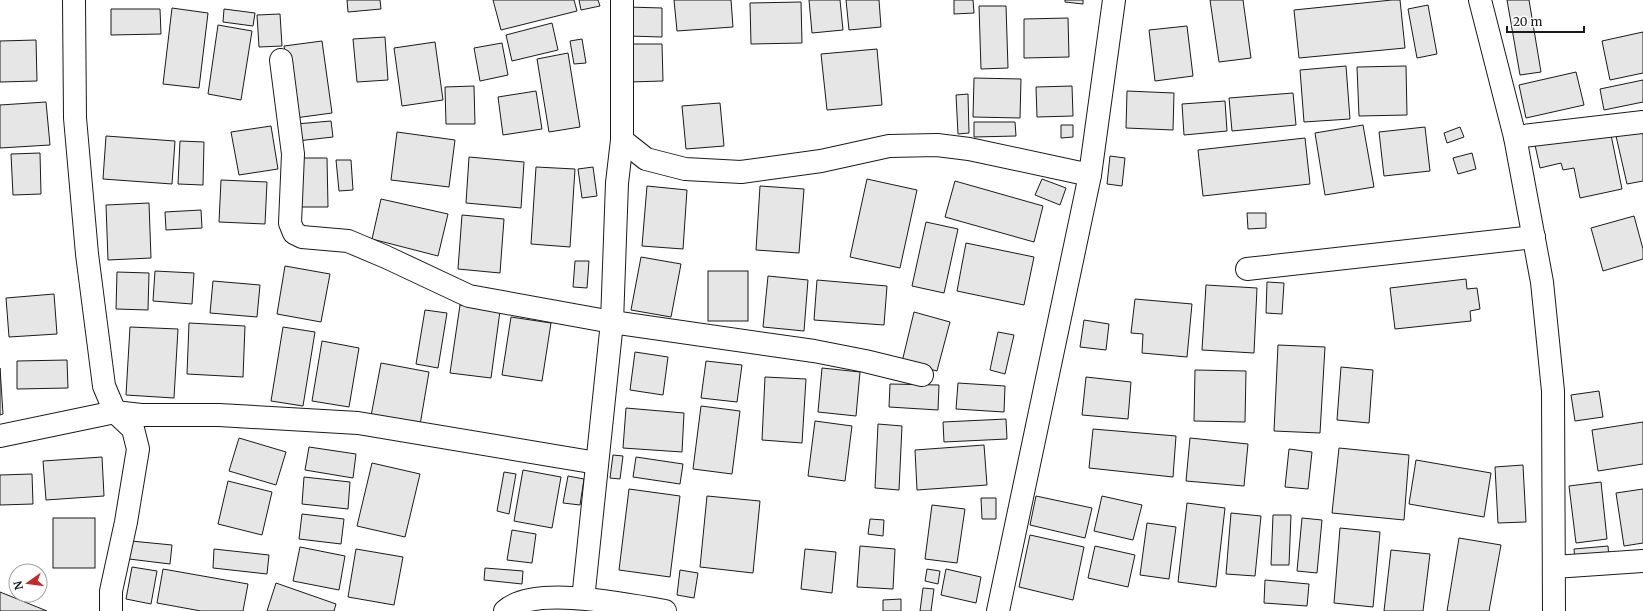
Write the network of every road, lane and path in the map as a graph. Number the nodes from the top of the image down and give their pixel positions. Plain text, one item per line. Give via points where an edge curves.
1 (74, 0) edge
2 (622, 0) edge
3 (1114, 0) edge
4 (1480, 0) edge
5 (281, 60) dead end
6 (1643, 122) edge
7 (1515, 137) junction
8 (622, 140) junction
9 (1090, 175) junction
10 (1534, 237) junction
11 (1247, 269) dead end
12 (612, 322) junction
13 (922, 375) dead end
14 (114, 412) junction
15 (0, 436) edge
16 (597, 463) junction
17 (1643, 561) edge
18 (1554, 567) junction
19 (585, 598) junction
20 (111, 611) edge
21 (505, 611) edge
22 (665, 611) edge
23 (998, 611) edge
24 (1554, 611) edge

1 - 14 street via 75,118 88,254 104,386
2 - 8 street
3 - 9 street
4 - 7 street
5 - 12 street via 292,154 289,205 290,223 294,233 302,237 348,242 470,296
6 - 7 street
7 - 10 street
8 - 9 street via 646,159 685,169 741,172 821,161 889,146 937,145 969,149
8 - 12 street via 617,183
9 - 23 street
10 - 11 street
10 - 18 street via 1542,282 1554,391
12 - 13 street via 814,351
12 - 16 street
14 - 15 street
14 - 16 street via 358,423
14 - 20 street via 133,429 138,449 111,591
16 - 19 street
17 - 18 street
18 - 24 street
19 - 21 street via 526,602
19 - 22 street

